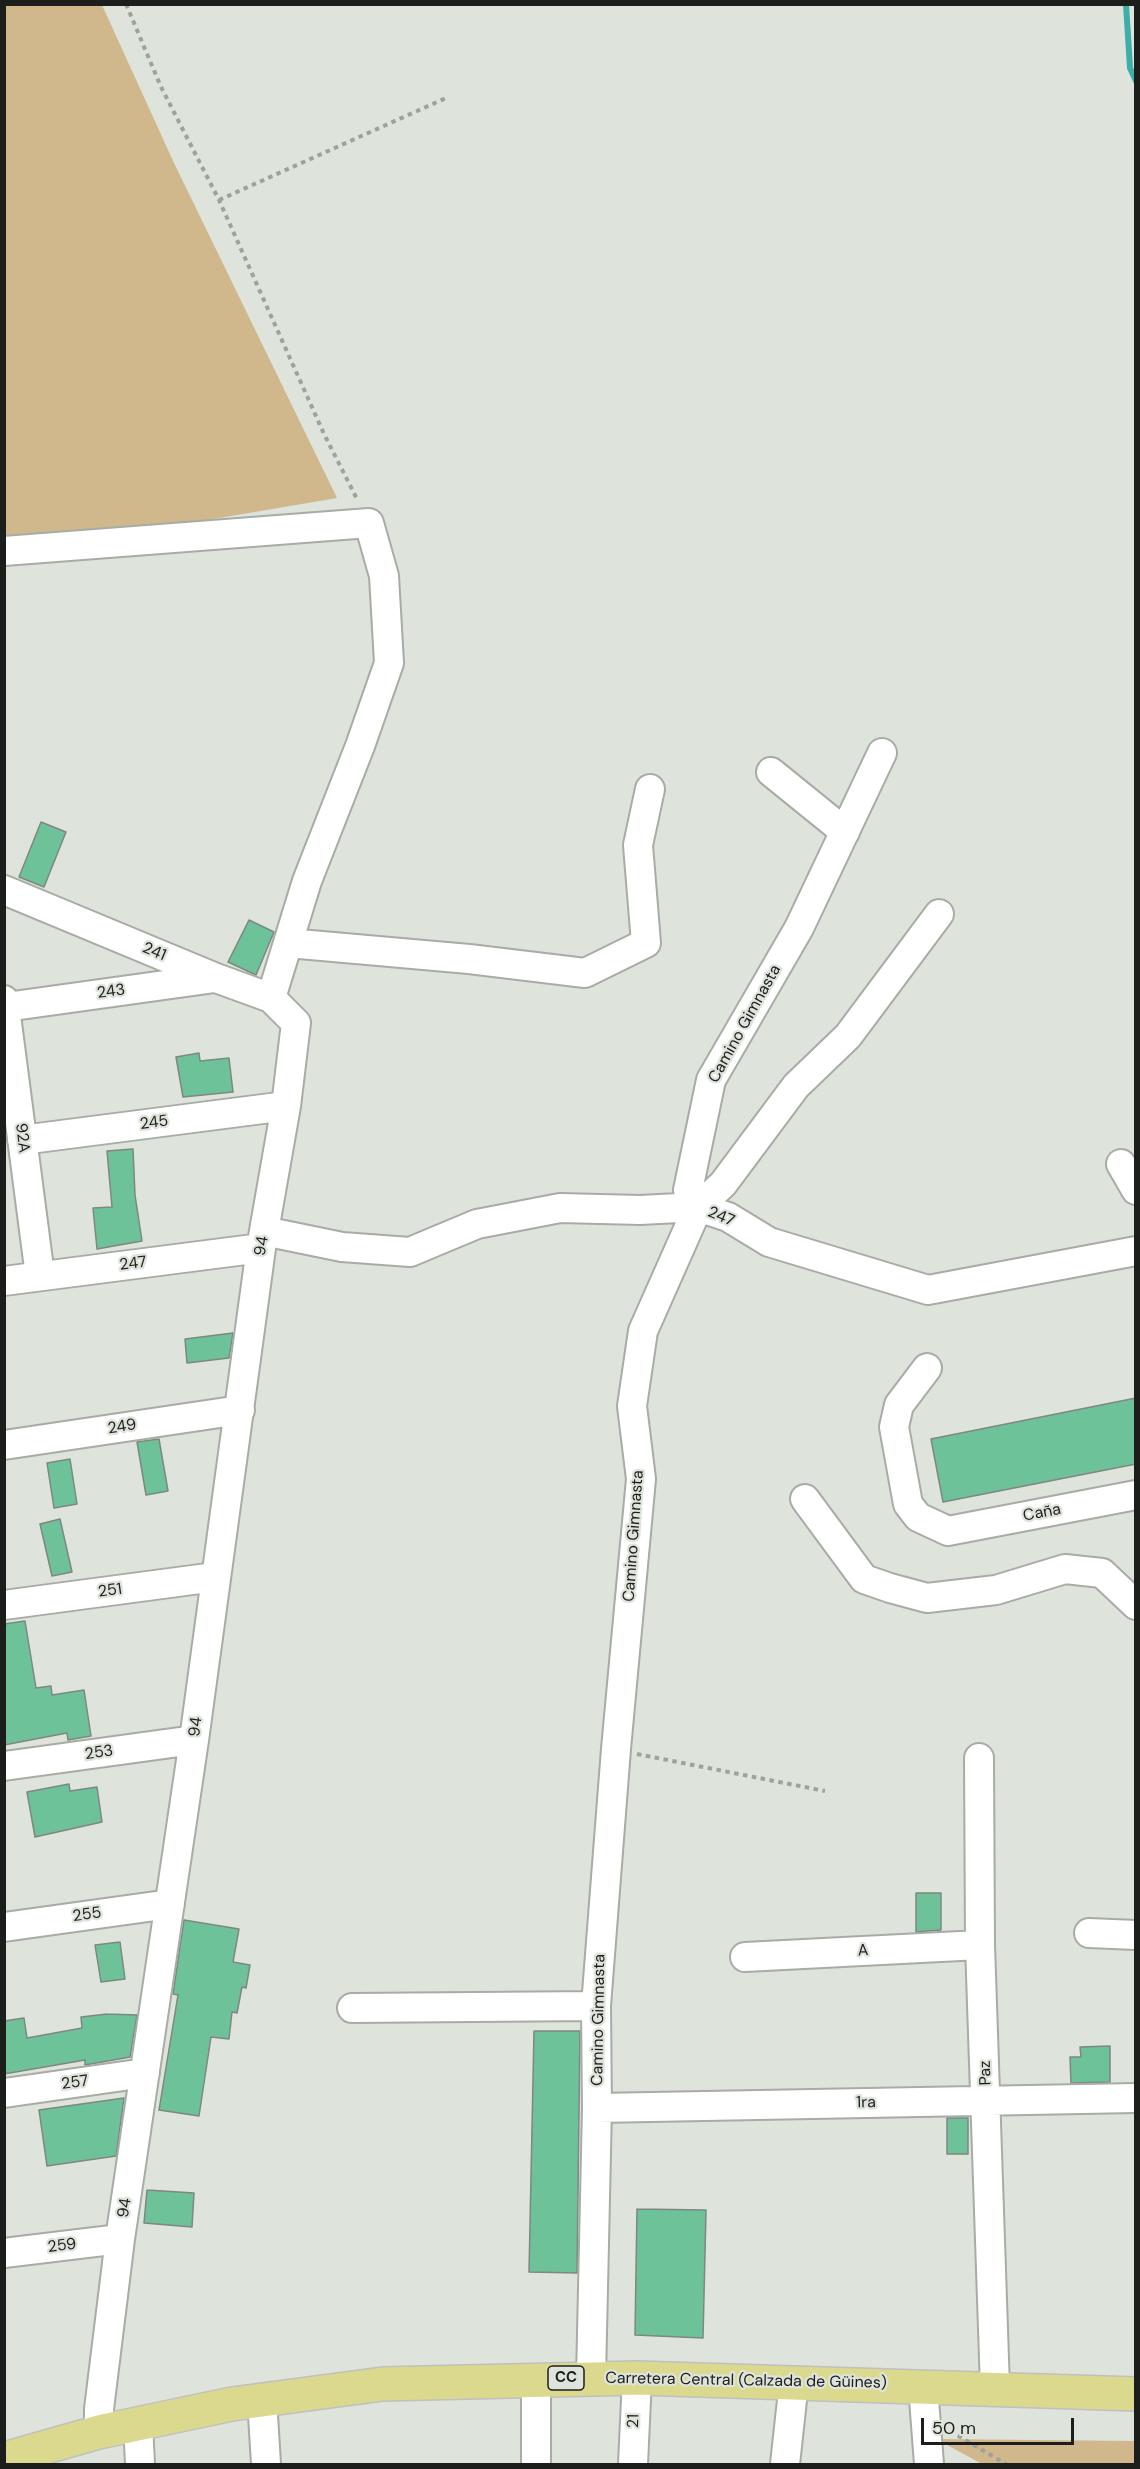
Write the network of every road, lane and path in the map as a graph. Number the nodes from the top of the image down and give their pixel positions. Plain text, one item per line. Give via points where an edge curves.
1 (126, 4) edge
2 (446, 98) dead end
3 (219, 200) junction
4 (369, 523) junction
5 (4, 551) edge
6 (882, 753) dead end
7 (771, 772) dead end
8 (650, 789) dead end
9 (845, 832) junction
10 (4, 890) edge
11 (939, 914) dead end
12 (288, 943) junction
13 (216, 978) junction
14 (271, 998) junction
15 (5, 1003) edge
16 (296, 1023) joint
17 (286, 1106) junction
18 (22, 1140) junction
19 (1121, 1164) dead end
20 (1136, 1190) edge
21 (698, 1207) junction
22 (263, 1240) junction
23 (1136, 1251) edge
24 (40, 1276) junction
25 (4, 1281) edge
26 (927, 1368) dead end
27 (240, 1410) junction
28 (4, 1445) edge
29 (1136, 1495) edge
30 (805, 1499) dead end
31 (214, 1577) junction
32 (4, 1605) edge
33 (1136, 1605) edge
34 (194, 1740) junction
35 (616, 1749) junction
36 (979, 1758) dead end
37 (4, 1766) edge
38 (825, 1791) dead end
39 (170, 1904) junction
40 (4, 1927) edge
41 (1089, 1933) dead end
42 (1136, 1935) edge
43 (980, 1945) junction
44 (745, 1958) dead end
45 (596, 2006) junction
46 (352, 2008) dead end
47 (145, 2073) junction
48 (4, 2092) edge
49 (1136, 2098) edge
50 (987, 2101) junction
51 (597, 2108) junction
52 (120, 2239) junction
53 (4, 2253) edge
54 (591, 2378) junction
55 (638, 2378) junction
56 (536, 2379) junction
57 (794, 2382) junction
58 (995, 2388) junction
59 (1136, 2394) edge
60 (262, 2398) junction
61 (924, 2401) junction
62 (138, 2424) junction
63 (99, 2432) junction
64 (4, 2459) edge
65 (140, 2464) edge
66 (266, 2464) edge
67 (536, 2464) edge
68 (633, 2464) edge
69 (785, 2464) edge
70 (929, 2464) edge
71 (1006, 2464) edge

1 - 3 path via 161,87
2 - 3 path
3 - 4 path via 324,435
4 - 5 street
4 - 12 street via 384,576 389,663 307,881
6 - 9 street, Camino Gimnasta
7 - 9 street
8 - 12 street via 638,845 646,943 585,973 469,958
9 - 21 street, Camino Gimnasta via 799,928 711,1080 688,1190
10 - 13 street, 241
11 - 21 street via 848,1036 796,1086 723,1184
12 - 14 street
13 - 14 street, 241
13 - 15 street, 243
14 - 16 street, 241
15 - 18 street, 92A
16 - 17 street, 94
17 - 18 street, 245
17 - 22 street, 94
18 - 24 street, 92A
19 - 20 street
21 - 22 street, 247 via 560,1208 477,1224 410,1252
21 - 23 street, 247 via 728,1217 769,1242 928,1290
21 - 35 street, Camino Gimnasta via 643,1332 632,1406 641,1479
22 - 24 street, 247
22 - 27 street, 94
24 - 25 street, 247
26 - 29 street, Caña via 899,1405 894,1427 908,1504 918,1517 948,1531
27 - 28 street, 249
27 - 31 street, 94
30 - 33 street via 864,1579 890,1588 927,1598 996,1590 1065,1569 1102,1573
31 - 32 street, 251
31 - 34 street, 94
34 - 37 street, 253
34 - 39 street, 94
35 - 38 path
35 - 45 street, Camino Gimnasta
36 - 43 street, Paz
39 - 40 street, 255
39 - 47 street, 94
41 - 42 street
43 - 44 street, A
43 - 50 street, Paz
45 - 46 street
45 - 51 street, Camino Gimnasta
47 - 48 street, 257
47 - 52 street, 94
49 - 50 street, 1ra
50 - 51 street, 1ra
50 - 58 street, Paz
51 - 54 street, Camino Gimnasta
52 - 53 street, 259
52 - 63 street, 94
54 - 55 main road, Carretera Central (Calzada de Güines) / CC
54 - 56 main road, Carretera Central (Calzada de Güines) / CC
55 - 57 main road, Carretera Central (Calzada de Güines) / CC
55 - 68 street, 21
56 - 60 main road, Carretera Central (Calzada de Güines) / CC via 383,2385
56 - 67 street
57 - 61 main road, Carretera Central (Calzada de Güines) / CC
57 - 69 street
58 - 59 main road, Carretera Central (Calzada de Güines) / CC
58 - 61 main road, Carretera Central (Calzada de Güines) / CC
60 - 62 main road, Carretera Central (Calzada de Güines) / CC
60 - 66 street
61 - 70 street
61 - 71 path
62 - 63 main road, Carretera Central (Calzada de Güines) / CC
62 - 65 street
63 - 64 main road, Carretera Central (Calzada de Güines) / CC

